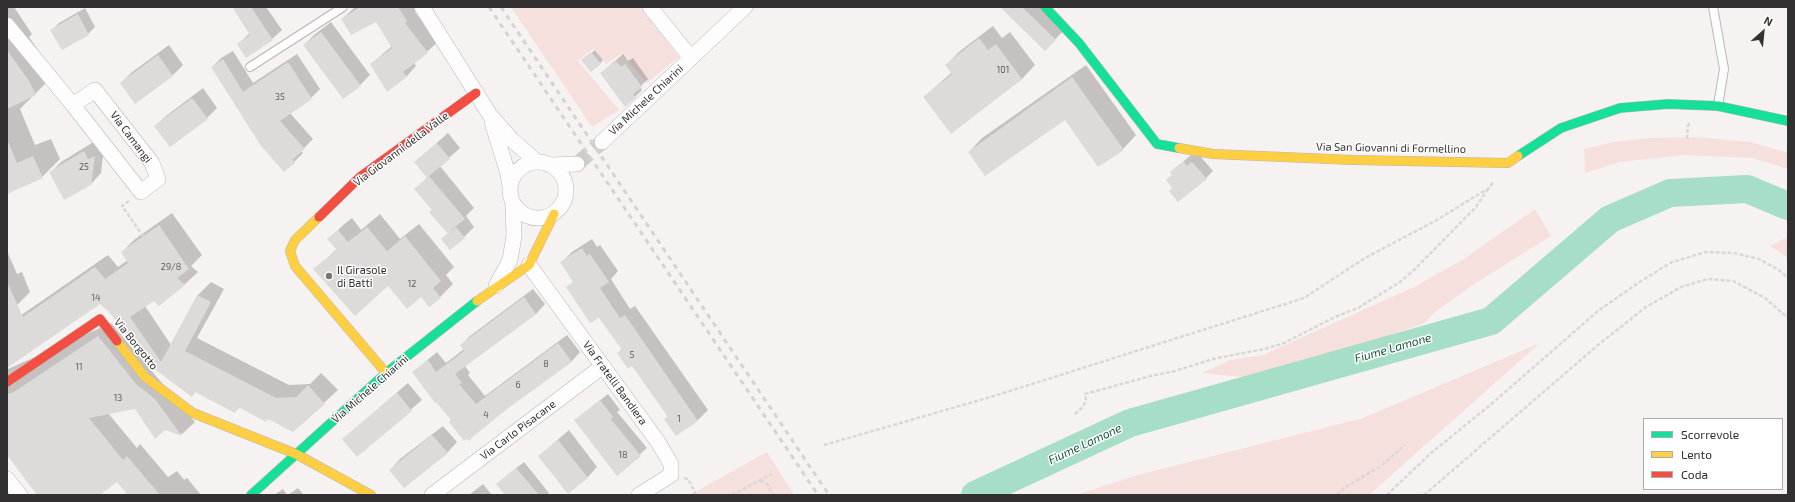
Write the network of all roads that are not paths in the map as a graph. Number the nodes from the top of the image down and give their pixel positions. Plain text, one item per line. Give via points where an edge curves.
1 (343, 7) edge
2 (422, 7) edge
3 (650, 7) edge
4 (745, 7) edge
5 (1045, 7) edge
6 (1713, 7) edge
7 (7, 25) edge
8 (691, 58) junction
9 (250, 68) dead end
10 (476, 93) junction
11 (73, 106) junction
12 (1718, 106) junction
13 (490, 115) junction
14 (1788, 121) edge
15 (602, 142) tunnel mouth
16 (544, 164) junction
17 (565, 183) junction
18 (510, 186) junction
19 (513, 203) junction
20 (554, 214) junction
21 (529, 265) junction
22 (494, 288) junction
23 (603, 366) junction
24 (386, 373) junction
25 (7, 382) edge
26 (296, 454) junction
27 (7, 479) edge
28 (20, 495) edge
29 (251, 495) edge
30 (371, 495) edge
31 (432, 495) edge
32 (639, 495) edge

1 - 9 lane
2 - 10 street
3 - 8 street, Via Michele Chiarini
4 - 8 street, Via Michele Chiarini
5 - 12 street, Via San Giovanni di Formellino via 1078,43 1157,144 1213,154 1508,163 1561,128 1620,108 1668,104
6 - 12 lane via 1724,69
7 - 11 street
8 - 15 street, Via Michele Chiarini
10 - 13 street
10 - 24 street, Via Giovanni della Valle via 360,177 295,240 290,251 302,276
11 - 11 street, Via Camangi via 95,90 152,163 158,179 141,192
12 - 14 street
13 - 16 street via 512,140
13 - 18 street
16 - 17 street via 562,176
16 - 17 street via 578,164
16 - 18 street via 528,164 520,169
17 - 20 street via 565,200
18 - 19 street
19 - 20 street via 518,211 526,216 540,218
19 - 22 street, Via Michele Chiarini via 514,236 510,260
20 - 21 street
21 - 22 street, Via Michele Chiarini
21 - 23 street, Via Fratelli Bandiera
22 - 24 street, Via Michele Chiarini
23 - 31 street, Via Carlo Pisacane
23 - 32 street, Via Fratelli Bandiera via 671,464 671,475
24 - 26 street, Via Michele Chiarini
25 - 26 street, Via Borgotto via 100,319 145,377 193,413
26 - 29 street, Via Michele Chiarini
26 - 30 street
27 - 28 street

